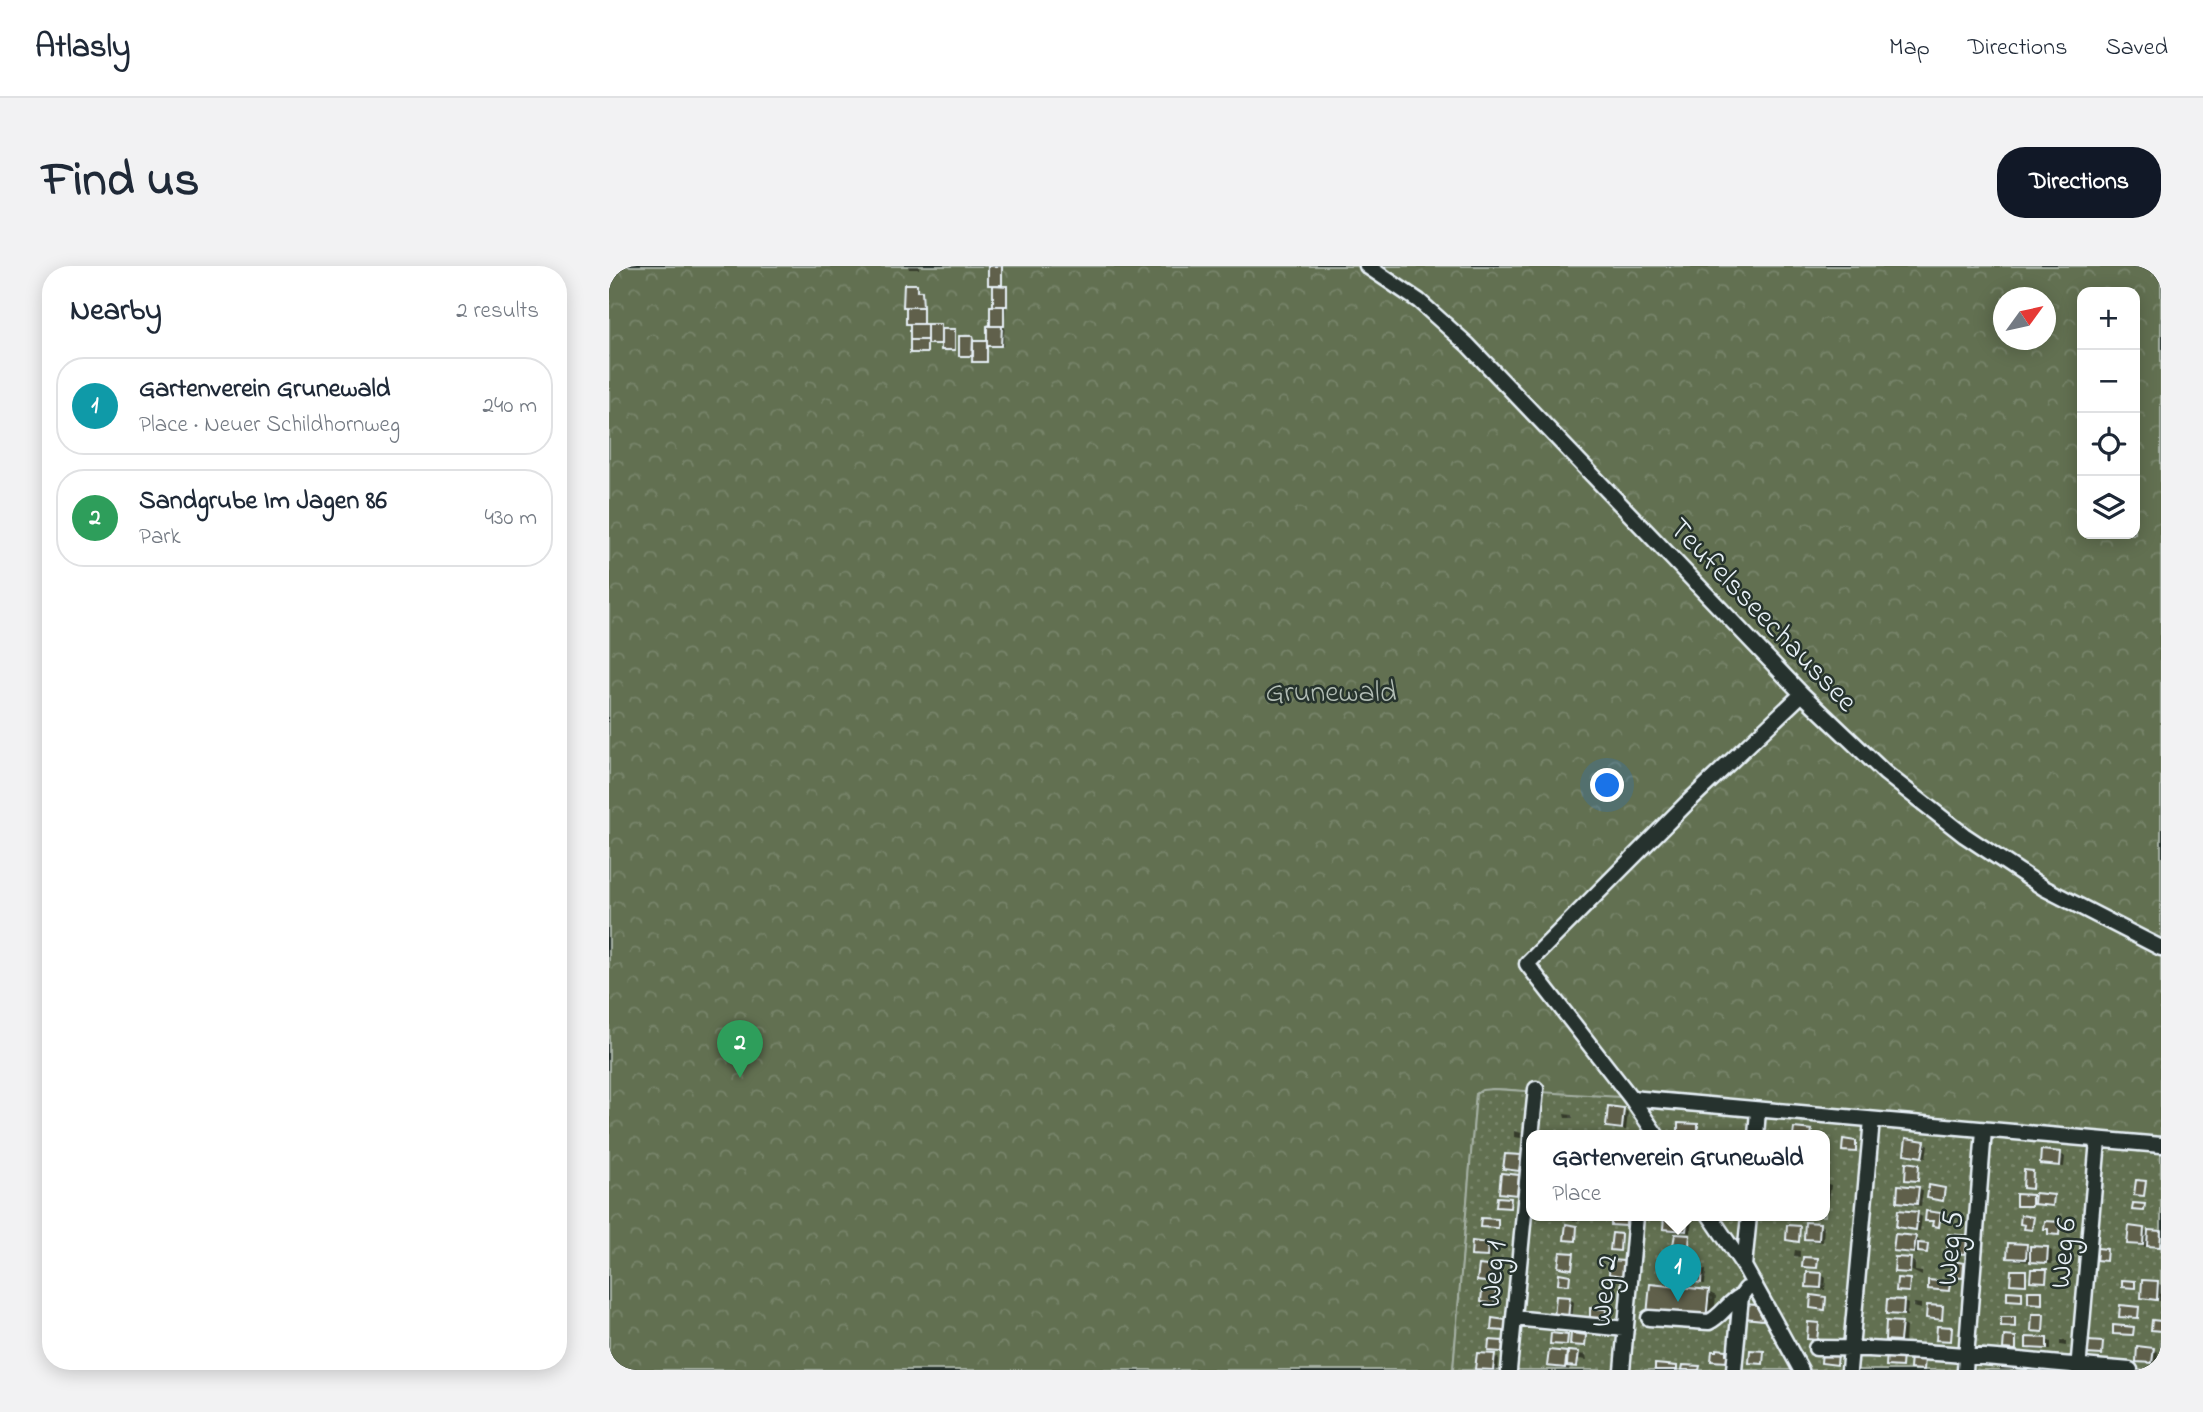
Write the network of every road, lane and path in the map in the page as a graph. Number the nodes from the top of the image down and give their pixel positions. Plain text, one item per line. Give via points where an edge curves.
1 (1367, 266) edge
2 (1802, 694) junction
3 (2161, 948) edge
4 (1536, 1089) dead end
5 (1631, 1098) junction
6 (1758, 1110) junction
7 (1646, 1118) junction
8 (1872, 1120) junction
9 (1532, 1130) edge
10 (1644, 1130) edge
11 (1653, 1130) edge
12 (1756, 1130) edge
13 (1984, 1130) junction
14 (2098, 1140) junction
15 (2161, 1146) edge
16 (1526, 1191) edge
17 (1636, 1221) edge
18 (1713, 1221) edge
19 (1748, 1221) edge
20 (1744, 1266) junction
21 (1752, 1281) junction
22 (1741, 1296) junction
23 (1514, 1318) junction
24 (1649, 1318) dead end
25 (1626, 1329) junction
26 (1816, 1348) dead end
27 (1852, 1348) junction
28 (1966, 1363) edge
29 (2078, 1368) edge
30 (1509, 1370) edge
31 (1622, 1370) edge
32 (1734, 1370) edge
33 (1801, 1370) edge
34 (1849, 1370) edge
35 (2130, 1370) edge

1 - 2 street, Teufelsseechaussee via 1419,301 1468,345
2 - 3 street, Teufelsseechaussee via 1885,774 1964,835 2044,888
2 - 5 street via 1527,964
4 - 9 street, Weg 1
5 - 6 street
5 - 7 street
6 - 8 street
6 - 12 street
7 - 10 street
7 - 11 street
8 - 13 street
8 - 27 street
13 - 14 street
13 - 28 street, Weg 5
14 - 15 street
14 - 29 street, Weg 6
16 - 23 street, Weg 1
17 - 25 street, Weg 2
18 - 20 street
19 - 20 street
20 - 21 street
21 - 22 street
21 - 33 street
22 - 24 street via 1709,1322
22 - 32 street
23 - 25 street
23 - 30 street, Weg 1
25 - 31 street, Weg 2
26 - 27 street
27 - 28 street
27 - 34 street
28 - 29 street
29 - 35 street

